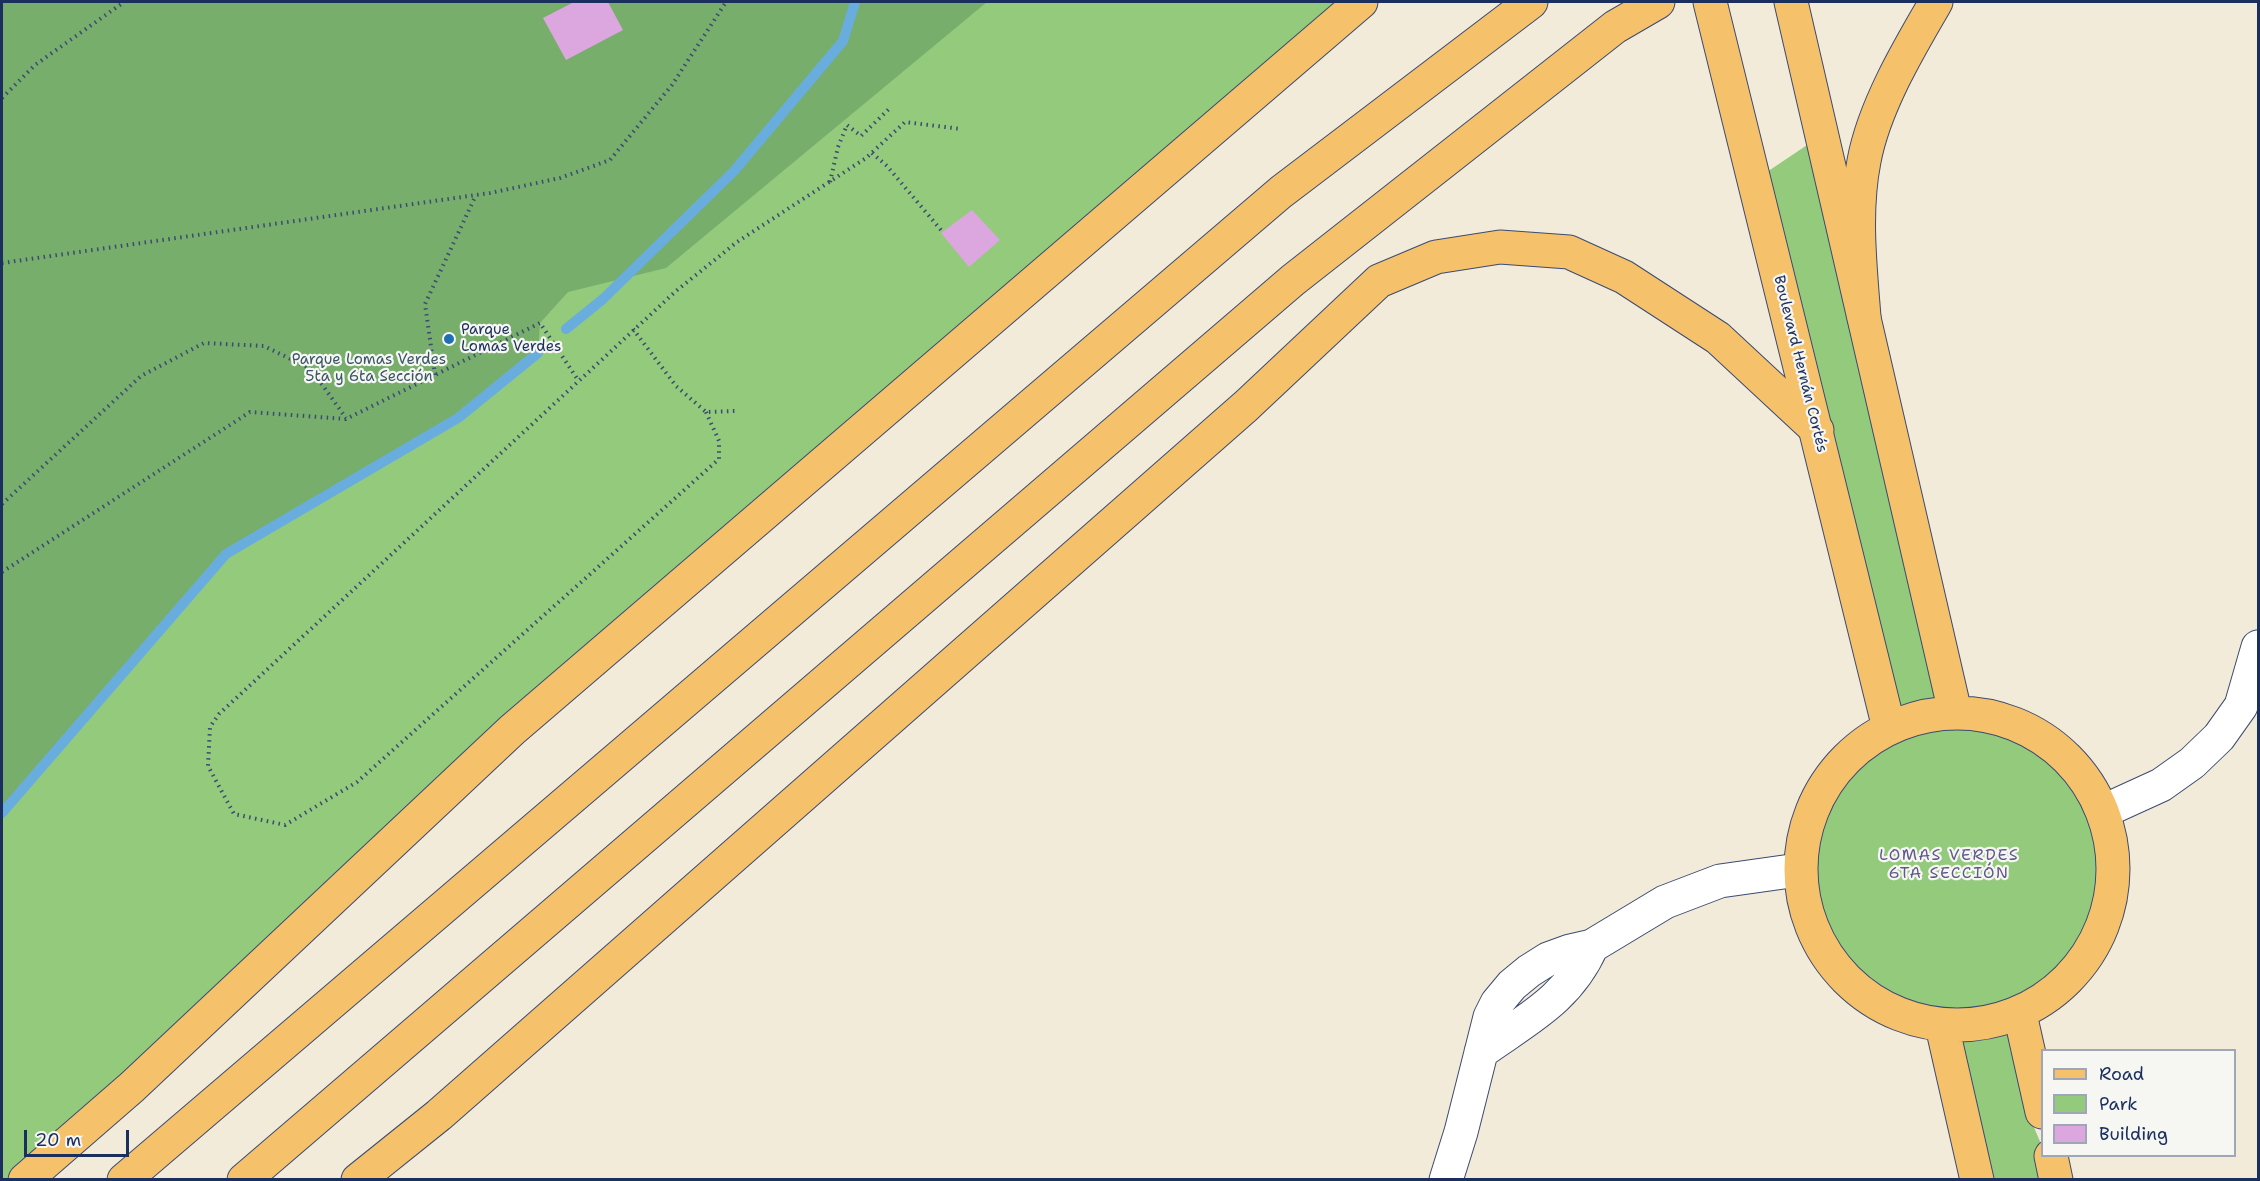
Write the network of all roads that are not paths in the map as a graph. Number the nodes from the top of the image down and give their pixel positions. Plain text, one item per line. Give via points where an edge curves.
1 (1360, 2) edge
2 (1531, 2) edge
3 (1658, 2) edge
4 (1710, 2) edge
5 (1791, 2) edge
6 (1936, 2) edge
7 (1864, 317) junction
8 (1817, 430) junction
9 (2259, 647) edge
10 (1955, 712) junction
11 (1889, 728) junction
12 (2104, 811) junction
13 (1798, 870) junction
14 (2020, 1014) junction
15 (1942, 1026) junction
16 (2041, 1103) edge
17 (2051, 1157) edge
18 (25, 1179) edge
19 (124, 1179) edge
20 (244, 1179) edge
21 (358, 1179) edge
22 (1446, 1179) edge
23 (1977, 1179) edge
24 (2056, 1179) edge

1 - 18 main road via 512,730 132,1087
2 - 19 main road via 1281,192
3 - 20 main road via 1615,27 1293,280
4 - 8 main road, Boulevard Hernán Cortés
5 - 7 main road
6 - 7 main road via 1902,60 1864,159 1859,244
7 - 10 main road
8 - 11 main road, Boulevard Hernán Cortés
8 - 21 main road via 1718,338 1624,277 1569,252 1500,247 1436,257 1379,281 1246,406 1006,619 439,1115
9 - 12 street via 2241,706 2219,737 2161,785
10 - 11 main road
10 - 12 main road via 2017,723 2070,758
11 - 13 main road via 1851,752 1822,786 1804,826
12 - 14 main road via 2116,870 2104,929 2070,979
13 - 15 main road via 1809,927 1840,976 1886,1010
13 - 22 street via 1719,881 1665,902 1592,946 1569,986 1482,1052
14 - 15 main road via 1982,1025
14 - 16 main road
15 - 23 main road
17 - 24 main road

